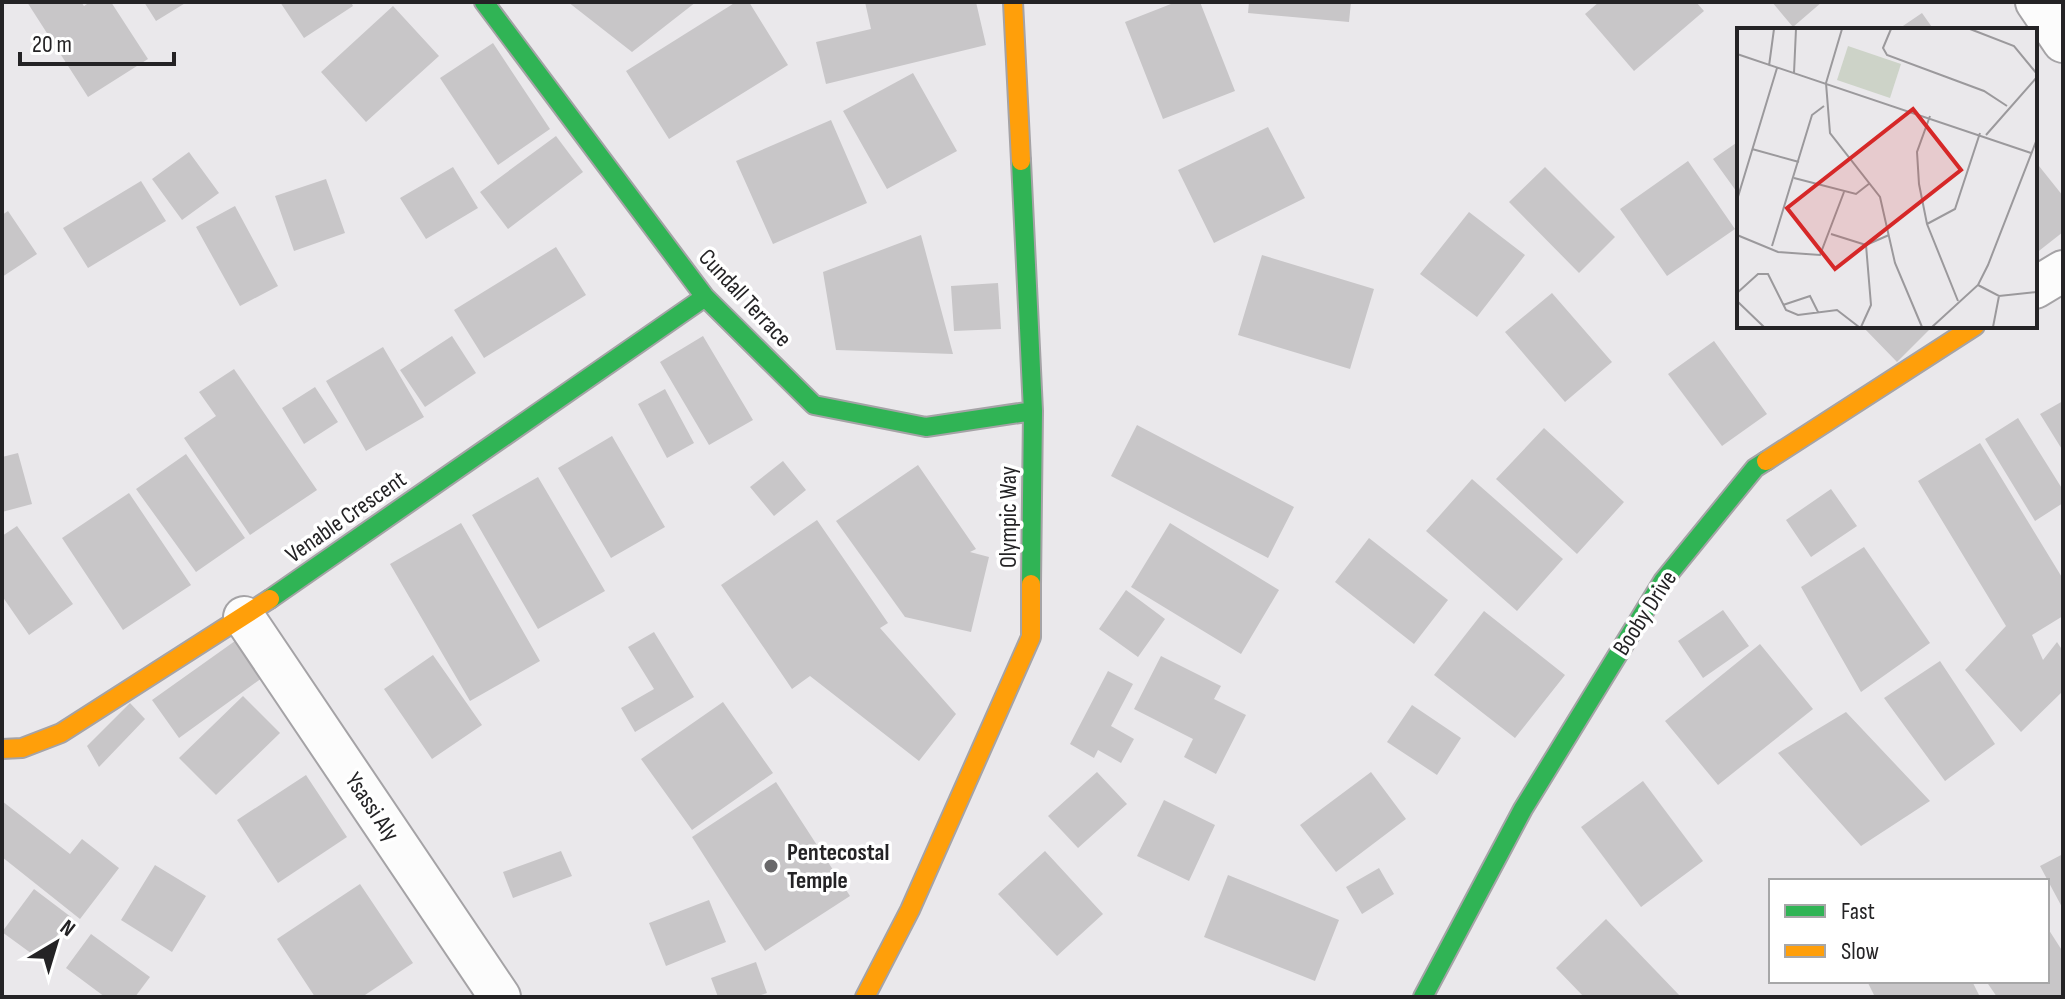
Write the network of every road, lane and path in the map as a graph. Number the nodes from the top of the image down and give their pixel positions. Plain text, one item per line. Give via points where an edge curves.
1 (484, 2) edge
2 (1013, 2) edge
3 (2036, 2) edge
4 (2063, 42) edge
5 (2063, 271) edge
6 (2037, 287) edge
7 (705, 297) junction
8 (1972, 328) edge
9 (1033, 411) junction
10 (244, 617) junction
11 (2, 749) edge
12 (500, 997) edge
13 (865, 997) edge
14 (1423, 997) edge

1 - 7 street, Cundall Terrace
2 - 9 street, Olympic Way
3 - 4 street
5 - 6 street
7 - 9 street, Cundall Terrace via 814,405 926,427
7 - 10 street, Venable Crescent
8 - 14 street, Booby Drive via 1755,468 1663,581 1523,809
9 - 13 street, Olympic Way via 1031,637 910,910
10 - 11 street, Venable Crescent via 61,733 22,748
10 - 12 street, Ysassi Aly

